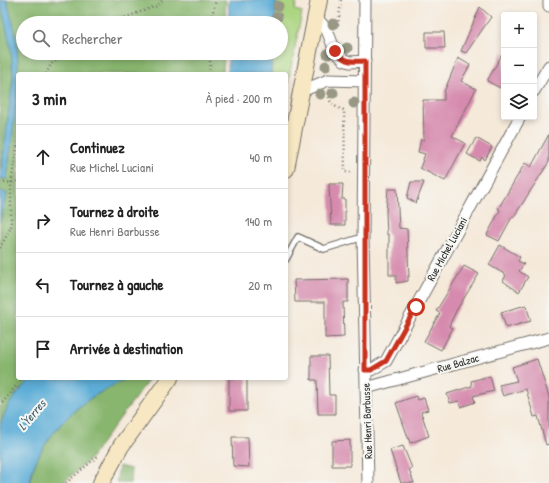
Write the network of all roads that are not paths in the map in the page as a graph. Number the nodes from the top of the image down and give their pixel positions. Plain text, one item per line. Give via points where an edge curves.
1 (319, 0) edge
2 (365, 0) edge
3 (549, 0) edge
4 (549, 6) edge
5 (316, 17) junction
6 (365, 61) junction
7 (549, 66) edge
8 (364, 81) junction
9 (537, 86) edge
10 (302, 91) junction
11 (518, 120) edge
12 (288, 160) edge
13 (364, 237) junction
14 (288, 255) edge
15 (549, 338) edge
16 (365, 370) junction
17 (169, 380) edge
18 (366, 388) junction
19 (101, 483) edge
20 (368, 483) edge

1 - 5 main road
2 - 6 street, Rue Henri Barbusse
3 - 4 street
5 - 6 street via 327,30 335,51 344,60
5 - 10 main road
6 - 8 street, Rue Henri Barbusse
7 - 9 street
8 - 10 street via 328,80
8 - 13 street, Rue Henri Barbusse
10 - 12 main road
11 - 16 street, Rue Michel Luciani via 386,361 371,370
13 - 14 lane via 324,249 298,237
13 - 16 street, Rue Henri Barbusse
15 - 18 street, Rue Balzac
16 - 18 street, Rue Henri Barbusse
17 - 19 main road via 120,446
18 - 20 street, Rue Henri Barbusse

